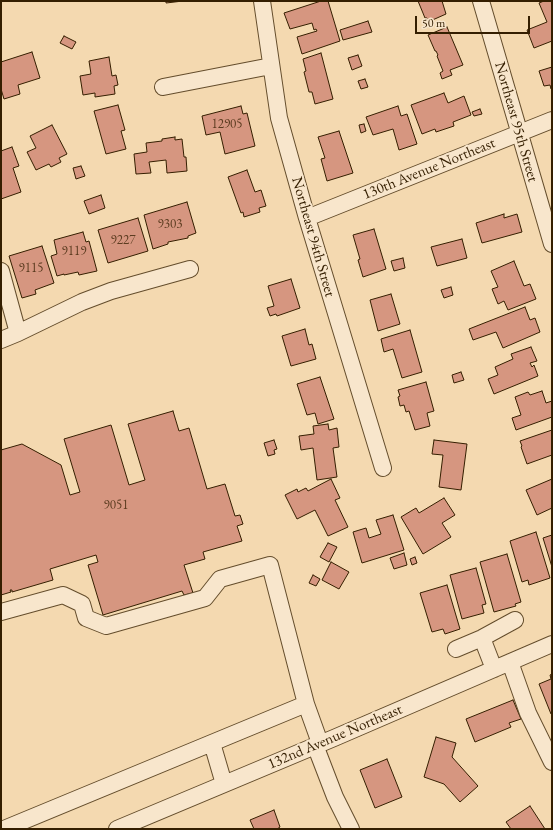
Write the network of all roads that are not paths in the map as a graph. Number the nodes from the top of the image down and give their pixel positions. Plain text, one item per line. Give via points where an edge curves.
1 (262, 1) edge
2 (481, 1) edge
3 (272, 66) junction
4 (163, 87) dead end
5 (552, 120) edge
6 (520, 133) junction
7 (307, 218) junction
8 (552, 244) edge
9 (190, 269) dead end
10 (1, 271) edge
11 (18, 333) junction
12 (1, 340) edge
13 (383, 468) dead end
14 (1, 612) edge
15 (515, 620) dead end
16 (482, 638) junction
17 (552, 644) edge
18 (456, 649) dead end
19 (510, 662) junction
20 (494, 669) junction
21 (306, 704) junction
22 (212, 743) junction
23 (318, 744) junction
24 (552, 762) edge
25 (224, 784) junction
26 (122, 828) edge
27 (4, 829) edge
28 (351, 829) edge

1 - 3 street, Northeast 94th Street
2 - 6 street, Northeast 95th Street
3 - 4 street
3 - 7 street, Northeast 94th Street via 279,118
5 - 6 street, 130th Avenue Northeast
6 - 7 street, 130th Avenue Northeast
6 - 8 street, Northeast 95th Street
7 - 13 street, Northeast 94th Street
9 - 11 street via 89,299
10 - 11 street
11 - 12 street
14 - 21 street via 63,595 82,604 86,618 106,626 205,598 220,579 270,565
15 - 16 street
16 - 18 street
16 - 20 street
17 - 19 street, 132nd Avenue Northeast
19 - 20 street, 132nd Avenue Northeast
19 - 24 street via 528,713
20 - 23 street, 132nd Avenue Northeast
21 - 22 street
21 - 23 street
22 - 25 street
22 - 27 street
23 - 25 street, 132nd Avenue Northeast
23 - 28 street via 335,797
25 - 26 street, 132nd Avenue Northeast

